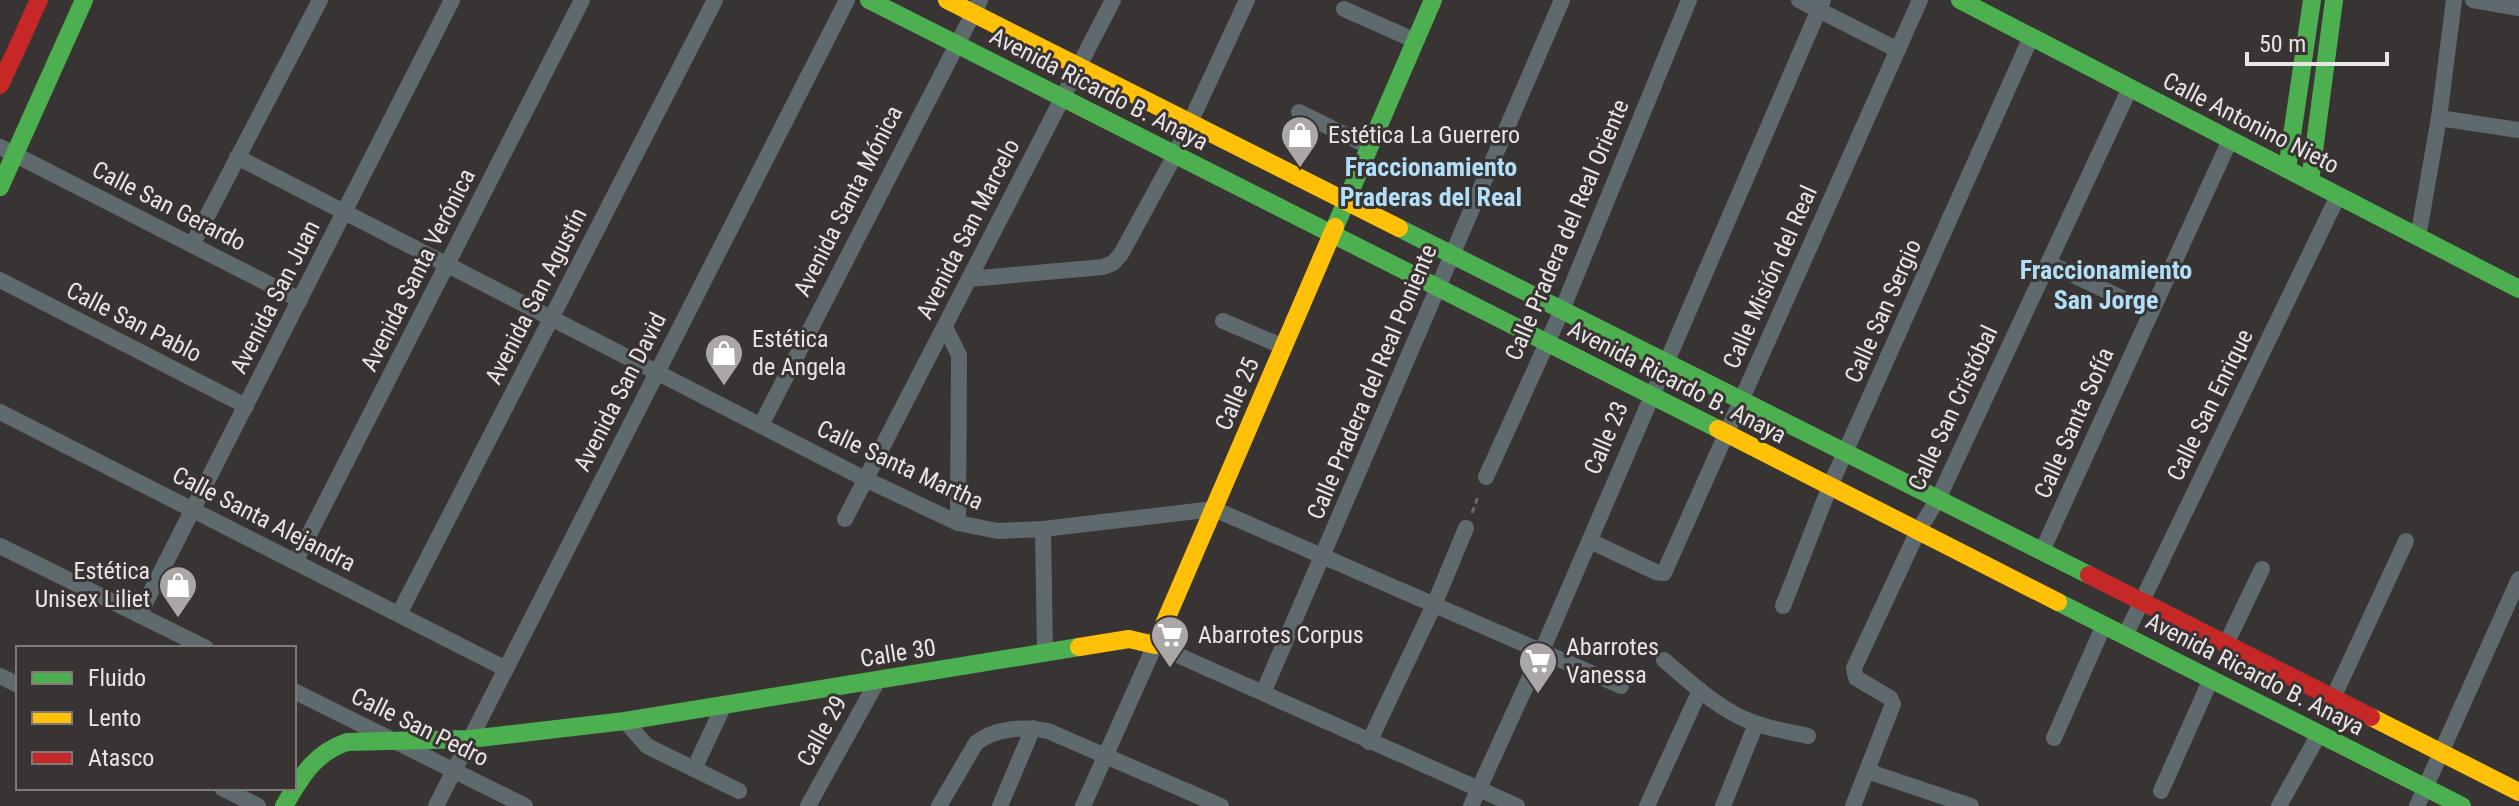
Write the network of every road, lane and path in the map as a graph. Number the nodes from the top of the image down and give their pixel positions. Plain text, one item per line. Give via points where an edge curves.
1 (39, 0) edge
2 (84, 0) edge
3 (320, 0) edge
4 (452, 0) edge
5 (582, 0) edge
6 (715, 0) edge
7 (847, 0) edge
8 (869, 0) edge
9 (947, 0) edge
10 (1113, 0) edge
11 (1247, 0) edge
12 (1433, 0) edge
13 (1562, 0) edge
14 (1689, 0) edge
15 (1799, 0) edge
16 (1920, 0) edge
17 (1960, 0) edge
18 (2312, 0) edge
19 (2334, 0) edge
20 (2454, 0) edge
21 (2473, 0) edge
22 (1820, 5) edge
23 (976, 6) edge
24 (2519, 8) edge
25 (1344, 9) dead end
26 (2031, 37) junction
27 (1416, 41) junction
28 (956, 43) junction
29 (1898, 50) junction
30 (1078, 66) junction
31 (0, 85) edge
32 (2130, 88) junction
33 (1062, 97) junction
34 (1299, 112) dead end
35 (2439, 118) junction
36 (1191, 122) junction
37 (2519, 130) edge
38 (2230, 140) junction
39 (1370, 147) junction
40 (8, 151) edge
41 (1175, 155) junction
42 (237, 157) junction
43 (2287, 169) junction
44 (2310, 181) junction
45 (0, 187) edge
46 (2338, 196) junction
47 (1346, 202) junction
48 (345, 212) junction
49 (1332, 234) junction
50 (2418, 237) junction
51 (192, 245) junction
52 (1452, 254) junction
53 (2048, 263) junction
54 (448, 265) junction
55 (969, 279) junction
56 (0, 280) edge
57 (1437, 287) junction
58 (2519, 289) edge
59 (300, 300) junction
60 (1562, 310) junction
61 (2151, 312) junction
62 (552, 318) junction
63 (1223, 321) dead end
64 (945, 327) junction
65 (1547, 343) junction
66 (1284, 347) junction
67 (1666, 362) junction
68 (657, 372) junction
69 (1650, 395) junction
70 (1742, 400) junction
71 (246, 406) junction
72 (0, 412) edge
73 (761, 425) junction
74 (1727, 434) junction
75 (1847, 453) junction
76 (1486, 477) joint
77 (865, 479) junction
78 (1830, 486) junction
79 (1938, 499) junction
80 (1214, 509) junction
81 (193, 510) junction
82 (845, 519) dead end
83 (958, 523) junction
84 (1466, 528) joint
85 (1043, 529) junction
86 (1918, 531) junction
87 (1590, 541) junction
88 (2406, 541) dead end
89 (0, 546) edge
90 (2042, 551) junction
91 (1324, 556) junction
92 (295, 562) junction
93 (2262, 569) dead end
94 (2519, 579) edge
95 (2141, 601) junction
96 (1434, 605) junction
97 (1783, 606) dead end
98 (399, 614) junction
99 (139, 615) junction
100 (2104, 625) junction
101 (2125, 636) junction
102 (2226, 644) junction
103 (1155, 645) junction
104 (202, 646) edge
105 (1045, 653) junction
106 (1541, 653) junction
107 (1664, 660) dead end
108 (506, 669) junction
109 (2211, 679) junction
110 (878, 680) junction
111 (1621, 686) dead end
112 (1700, 690) junction
113 (296, 692) edge
114 (1263, 693) junction
115 (2333, 698) junction
116 (724, 705) junction
117 (625, 721) junction
118 (1756, 724) junction
119 (1033, 728) junction
120 (2319, 734) junction
121 (1808, 736) dead end
122 (2054, 738) dead end
123 (390, 739) junction
124 (470, 739) junction
125 (1369, 742) junction
126 (2442, 753) junction
127 (1105, 757) junction
128 (694, 769) junction
129 (454, 770) junction
130 (1867, 771) junction
131 (296, 786) edge
132 (1479, 788) junction
133 (2426, 788) junction
134 (226, 790) edge
135 (739, 791) dead end
136 (2161, 791) dead end
137 (2519, 792) edge
138 (258, 806) edge
139 (436, 806) edge
140 (525, 806) edge
141 (808, 806) edge
142 (939, 806) edge
143 (1000, 806) edge
144 (1083, 806) edge
145 (1221, 806) edge
146 (1471, 806) edge
147 (1517, 806) edge
148 (1647, 806) edge
149 (1723, 806) edge
150 (1853, 806) edge
151 (1971, 806) edge
152 (2279, 806) edge
153 (2417, 806) edge
154 (2462, 806) edge

1 - 31 street
2 - 40 street
3 - 42 street
4 - 48 street, Avenida San Juan
5 - 54 street, Avenida Santa Verónica
6 - 62 street, Avenida San Agustín
7 - 68 street, Avenida San David
8 - 28 street, Avenida Ricardo B. Anaya
9 - 23 street, Avenida Ricardo B. Anaya
10 - 30 street, Avenida San Marcelo
11 - 36 street
12 - 27 street, Calle 25
13 - 52 street, Calle Pradera del Real Poniente
14 - 60 street, Calle Pradera del Real Oriente
15 - 22 street
16 - 29 street, Calle Misión del Real
17 - 26 street, Calle Antonino Nieto
18 - 43 street
19 - 44 street
20 - 35 street
21 - 24 street
22 - 29 street
22 - 67 street, Calle 23
23 - 28 street, Avenida Santa Mónica
23 - 30 street, Avenida Ricardo B. Anaya
25 - 27 street
26 - 32 street, Calle Antonino Nieto
26 - 75 street, Calle San Sergio
27 - 39 street, Calle 25
28 - 33 street, Avenida Ricardo B. Anaya
28 - 73 street, Avenida Santa Mónica
29 - 70 street, Calle Misión del Real
30 - 33 street, Avenida San Marcelo
30 - 36 street, Avenida Ricardo B. Anaya
32 - 38 street, Calle Antonino Nieto
32 - 53 street, Calle San Cristóbal
33 - 41 street, Avenida Ricardo B. Anaya
33 - 55 street, Avenida San Marcelo
34 - 39 street
35 - 37 street
35 - 50 street
36 - 41 street
36 - 47 street, Avenida Ricardo B. Anaya
38 - 43 street, Calle Antonino Nieto
38 - 61 street, Calle Santa Sofía
39 - 47 street, Calle 25
40 - 45 street
40 - 51 street, Calle San Gerardo
41 - 49 street, Avenida Ricardo B. Anaya
41 - 55 street via 1113,263
42 - 48 street, Calle Santa Martha
42 - 51 street
43 - 44 street, Calle Antonino Nieto
44 - 46 street, Calle Antonino Nieto
46 - 50 street, Calle Antonino Nieto
46 - 95 street, Calle San Enrique
47 - 49 street, Calle 25
47 - 52 street, Avenida Ricardo B. Anaya
48 - 54 street, Calle Santa Martha
48 - 59 street, Avenida San Juan
49 - 57 street, Avenida Ricardo B. Anaya
49 - 66 street, Calle 25
50 - 58 street, Calle Antonino Nieto
51 - 59 street, Calle San Gerardo
52 - 57 street, Calle Pradera del Real Poniente
52 - 60 street, Avenida Ricardo B. Anaya
53 - 61 street
53 - 79 street, Calle San Cristóbal
54 - 62 street, Calle Santa Martha
54 - 92 street, Avenida Santa Verónica
55 - 64 street, Avenida San Marcelo
56 - 71 street, Calle San Pablo
57 - 65 street, Avenida Ricardo B. Anaya
57 - 91 street, Calle Pradera del Real Poniente
59 - 71 street, Avenida San Juan
60 - 65 street, Calle Pradera del Real Oriente
60 - 67 street, Avenida Ricardo B. Anaya
61 - 90 street, Calle Santa Sofía
62 - 68 street, Calle Santa Martha
62 - 98 street, Avenida San Agustín
63 - 66 street
64 - 77 street, Avenida San Marcelo
64 - 83 street via 959,355
65 - 69 street, Avenida Ricardo B. Anaya
65 - 76 street, Calle Pradera del Real Oriente
66 - 80 street, Calle 25
67 - 69 street, Calle 23
67 - 70 street, Avenida Ricardo B. Anaya
68 - 73 street, Calle Santa Martha
68 - 108 street, Avenida San David
69 - 74 street, Avenida Ricardo B. Anaya
69 - 87 street, Calle 23
70 - 74 street, Calle Misión del Real
70 - 75 street, Avenida Ricardo B. Anaya
71 - 81 street, Avenida San Juan
72 - 81 street, Calle Santa Alejandra
73 - 77 street, Calle Santa Martha
74 - 78 street, Avenida Ricardo B. Anaya
74 - 87 street, Calle Misión del Real via 1664,573
75 - 78 street, Calle San Sergio
75 - 79 street, Avenida Ricardo B. Anaya
76 - 84 path
77 - 82 street, Avenida San Marcelo
77 - 83 street, Calle Santa Martha
78 - 86 street, Avenida Ricardo B. Anaya
78 - 97 street, Calle San Sergio
79 - 86 street, Calle San Cristóbal
79 - 90 street, Avenida Ricardo B. Anaya
80 - 85 street, Calle Santa Martha
80 - 91 street, Calle Santa Martha
80 - 103 street, Calle 25
81 - 92 street, Calle Santa Alejandra
81 - 99 street, Avenida San Juan
83 - 85 street, Calle Santa Martha via 998,531
84 - 96 street
85 - 105 street
86 - 100 street, Avenida Ricardo B. Anaya
86 - 130 street, Calle San Cristóbal via 1854,668 1856,678 1893,704
87 - 106 street, Calle 23
88 - 115 street
89 - 99 street
90 - 95 street, Avenida Ricardo B. Anaya
91 - 96 street, Calle Santa Martha
91 - 114 street, Calle Pradera del Real Poniente
92 - 98 street, Calle Santa Alejandra
93 - 102 street
94 - 126 street
95 - 101 street, Calle San Enrique
95 - 102 street, Avenida Ricardo B. Anaya
96 - 106 street, Calle Santa Martha
96 - 125 street
98 - 108 street, Calle Santa Alejandra
99 - 104 street
100 - 101 street, Avenida Ricardo B. Anaya
100 - 122 street
101 - 109 street, Avenida Ricardo B. Anaya
102 - 115 street, Avenida Ricardo B. Anaya
103 - 105 street, Calle 30 via 1129,639
103 - 114 street, Calle 30
103 - 127 street, Calle 25
105 - 110 street, Calle 30
106 - 111 street, Calle Santa Martha
106 - 132 street, Calle 23
107 - 112 street
108 - 124 street, Avenida San David
109 - 120 street, Avenida Ricardo B. Anaya
109 - 136 street
110 - 116 street, Calle 30
110 - 141 street, Calle 29
112 - 118 street
112 - 148 street
113 - 123 street, Calle San Pedro
114 - 125 street, Calle 30
115 - 126 street, Avenida Ricardo B. Anaya
116 - 117 street, Calle 30
116 - 128 street
117 - 124 street, Calle 30
117 - 128 street via 647,746
118 - 121 street
118 - 149 street
119 - 127 street
119 - 142 street via 997,732 976,743
119 - 143 street
120 - 133 street, Avenida Ricardo B. Anaya
120 - 152 street
123 - 124 street, Calle 30
123 - 129 street, Calle San Pedro
123 - 131 street, Calle 30 via 347,742 321,752
124 - 129 street, Avenida San David
125 - 132 street, Calle 30
126 - 133 street
126 - 137 street, Avenida Ricardo B. Anaya
127 - 144 street, Calle 25
127 - 145 street
128 - 135 street
129 - 139 street, Avenida San David
129 - 140 street, Calle San Pedro
130 - 150 street
130 - 151 street
132 - 146 street, Calle 23
132 - 147 street, Calle 30
133 - 153 street
133 - 154 street, Avenida Ricardo B. Anaya
134 - 138 street

